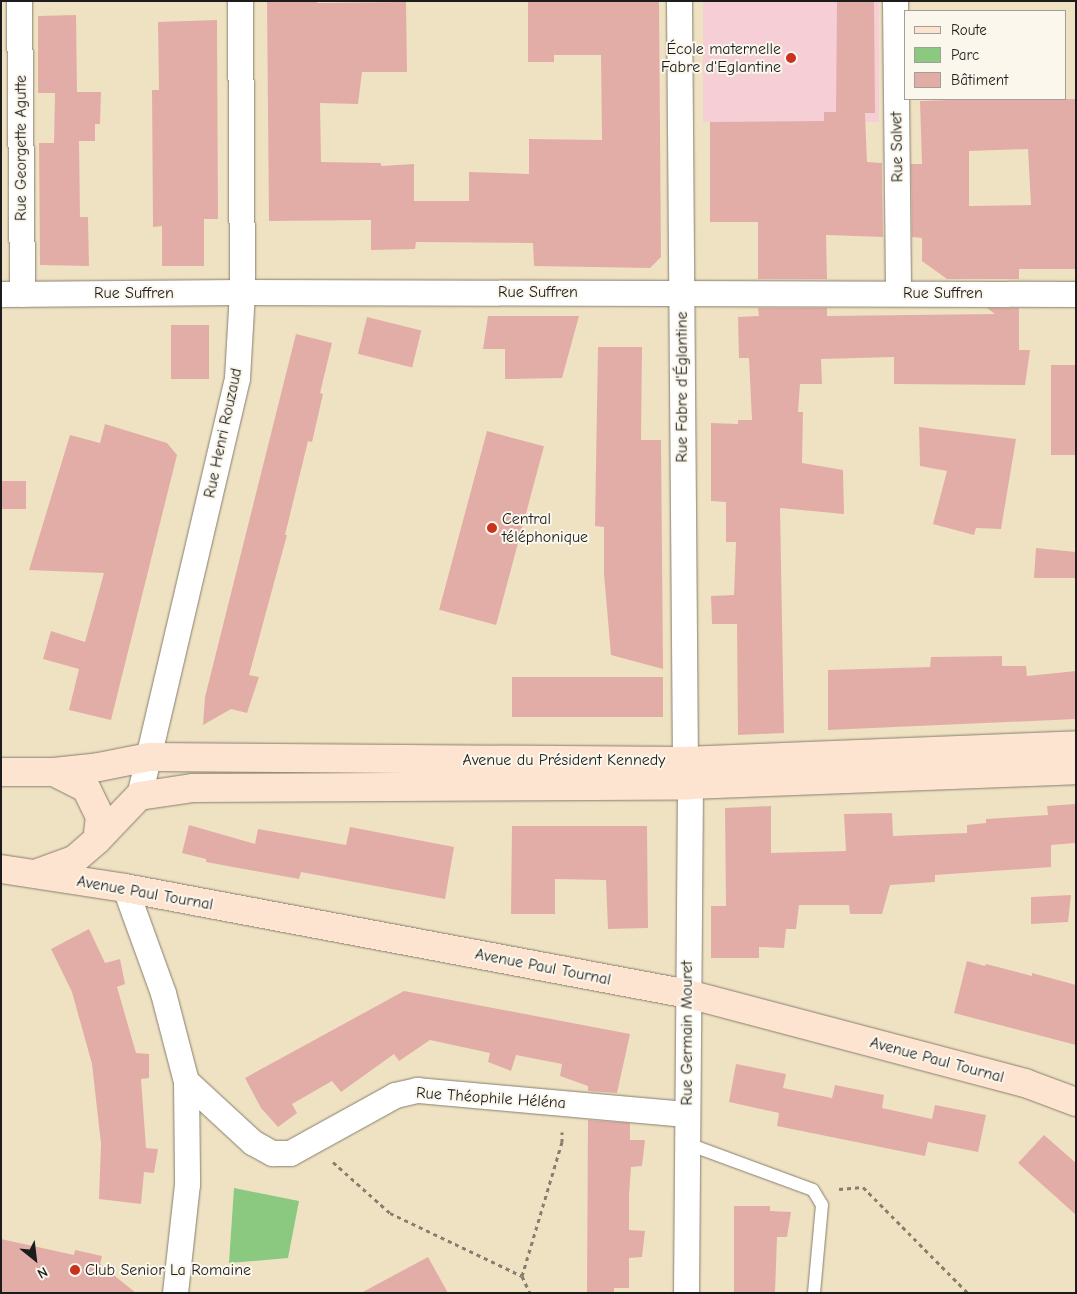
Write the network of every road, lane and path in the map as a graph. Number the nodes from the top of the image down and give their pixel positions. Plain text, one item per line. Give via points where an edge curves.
1 (19, 1) edge
2 (240, 1) edge
3 (679, 1) edge
4 (895, 1) edge
5 (242, 292) junction
6 (682, 292) junction
7 (898, 293) junction
8 (12, 294) edge
9 (1076, 294) edge
10 (1076, 744) edge
11 (149, 757) junction
12 (1076, 770) edge
13 (1, 772) edge
14 (54, 772) junction
15 (687, 773) junction
16 (139, 796) junction
17 (98, 840) junction
18 (1, 869) edge
19 (37, 874) junction
20 (125, 888) junction
21 (688, 994) junction
22 (186, 1081) junction
23 (562, 1102) junction
24 (1076, 1102) edge
25 (687, 1114) junction
26 (310, 1141) junction
27 (688, 1144) junction
28 (813, 1190) junction
29 (522, 1276) junction
30 (175, 1293) edge
31 (530, 1293) edge
32 (686, 1293) edge
33 (814, 1293) edge
34 (968, 1293) edge

1 - 8 street, Rue Georgette Agutte
2 - 5 street, Rue Henri Rouzaud
3 - 6 street, Rue Fabre d'Églantine
4 - 7 street, Rue Salvet
5 - 6 street, Rue Suffren
5 - 8 street, Rue Suffren
5 - 11 street, Rue Henri Rouzaud via 237,378
6 - 7 street, Rue Suffren
6 - 15 street, Rue Fabre d'Églantine
7 - 9 street, Rue Suffren
10 - 15 main road, Avenue du Président Kennedy
11 - 14 main road, Avenue du Président Kennedy
11 - 15 main road, Avenue du Président Kennedy
11 - 16 street, Rue Henri Rouzaud
12 - 15 main road, Avenue du Président Kennedy
13 - 14 main road, Avenue du Président Kennedy
14 - 17 main road, Avenue du Président Kennedy via 86,788 100,817
15 - 16 main road, Avenue du Président Kennedy via 193,788
15 - 21 street, Rue Germain Mouret
16 - 17 main road
17 - 19 main road via 74,860
18 - 19 main road, Avenue Paul Tournal
19 - 20 main road, Avenue Paul Tournal
20 - 21 main road, Avenue Paul Tournal
20 - 22 street via 163,993
21 - 24 main road, Avenue Paul Tournal via 1025,1083
21 - 25 street, Rue Germain Mouret
22 - 26 street, Rue Théophile Héléna via 252,1142 272,1153 290,1153
22 - 30 street via 187,1184
23 - 25 street, Rue Théophile Héléna
23 - 26 street, Rue Théophile Héléna via 417,1090 394,1095
23 - 29 path via 562,1142
25 - 27 street, Rue Germain Mouret
26 - 29 path via 390,1214
27 - 28 lane
27 - 32 street, Rue Germain Mouret
28 - 33 lane via 822,1205
28 - 34 path via 863,1187
29 - 31 path

